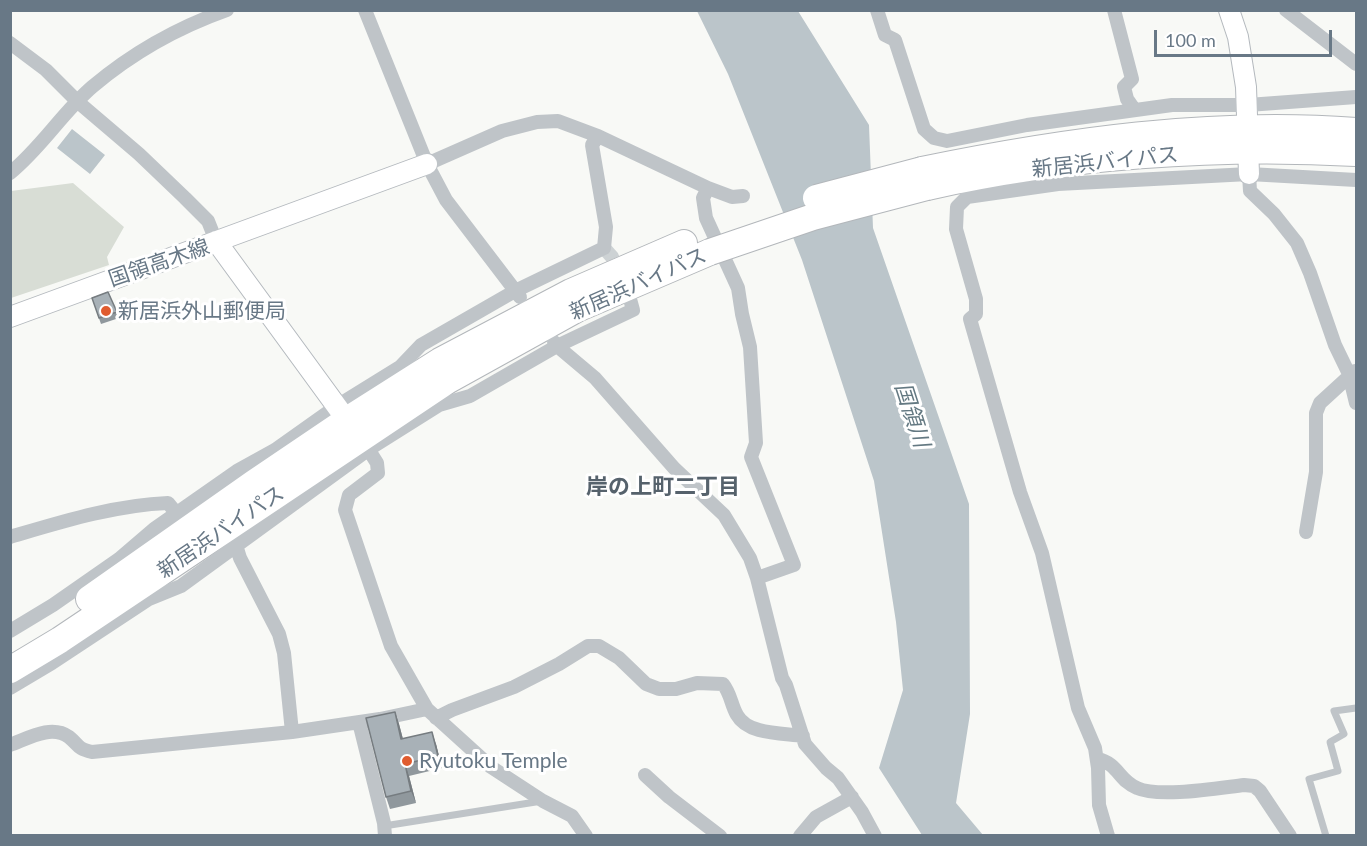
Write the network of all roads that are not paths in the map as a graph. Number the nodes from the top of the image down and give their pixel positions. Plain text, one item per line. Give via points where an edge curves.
1 (365, 10) edge
2 (877, 10) edge
3 (1114, 10) edge
4 (1229, 10) edge
5 (1286, 10) edge
6 (219, 12) edge
7 (10, 43) edge
8 (1356, 64) edge
9 (1356, 98) edge
10 (78, 102) junction
11 (1134, 109) junction
12 (1356, 131) edge
13 (598, 136) junction
14 (1249, 140) junction
15 (1356, 153) edge
16 (427, 164) junction
17 (10, 173) edge
18 (1356, 180) edge
19 (708, 188) junction
20 (743, 196) dead end
21 (216, 241) junction
22 (518, 294) junction
23 (630, 299) dead end
24 (10, 317) edge
25 (555, 344) junction
26 (1353, 372) edge
27 (1356, 403) edge
28 (353, 428) junction
29 (177, 514) junction
30 (1306, 532) dead end
31 (10, 537) edge
32 (236, 545) junction
33 (757, 578) junction
34 (10, 631) edge
35 (10, 649) edge
36 (10, 670) edge
37 (10, 688) edge
38 (1356, 708) edge
39 (431, 713) junction
40 (358, 722) junction
41 (292, 732) junction
42 (803, 736) junction
43 (10, 745) edge
44 (1096, 759) junction
45 (645, 775) dead end
46 (852, 797) junction
47 (543, 801) junction
48 (384, 831) edge
49 (586, 836) edge
50 (720, 836) edge
51 (800, 836) edge
52 (875, 836) edge
53 (1108, 836) edge
54 (1290, 836) edge
55 (1326, 836) edge

1 - 16 street
2 - 11 street via 885,35 895,40 924,129 934,138 947,141
3 - 11 street via 1132,79 1124,87
4 - 14 main road via 1238,37
5 - 8 street
6 - 10 street via 158,41 106,76
7 - 10 street via 46,70
9 - 14 street
10 - 17 street
10 - 21 street via 185,198 207,221
11 - 14 street via 1172,105
12 - 14 highway, 新居浜バイパス via 1314,128
13 - 16 street via 558,121 537,122 502,131
13 - 19 street
13 - 22 street via 592,145 606,227 604,248
14 - 15 highway, 新居浜バイパス
14 - 18 street via 1337,177
14 - 26 street via 1250,191 1297,243 1335,345
14 - 28 highway, 新居浜バイパス, bridge via 1166,132 1072,143 999,154 924,179 809,200 707,244 643,260 571,292 440,361
14 - 44 street via 1058,184 967,196 957,207 956,229 976,299 976,314 970,319 1020,492 1042,553 1078,708
16 - 21 main road
16 - 22 street via 446,200
19 - 20 street
19 - 33 street via 703,198 706,218 738,288 750,346 756,443 752,457 795,565
21 - 24 main road, 国領高木線
21 - 28 main road, 国領高木線
22 - 28 street via 421,345
23 - 25 street via 633,310
25 - 28 street via 470,396
25 - 33 street via 613,396 674,468 724,515 750,558
26 - 27 street
26 - 30 street via 1320,403 1316,413 1316,472
28 - 29 street via 275,450 237,471
28 - 32 street
28 - 35 highway, 新居浜バイパス
28 - 36 highway, 新居浜バイパス via 60,640
28 - 39 street via 377,463 378,473 350,495 345,510 392,646
29 - 31 street via 168,503 143,504
29 - 34 street via 119,559
32 - 37 street via 181,586 148,599
32 - 41 street via 279,634
33 - 42 street via 782,678
38 - 55 lane via 1334,711 1344,734 1330,742 1338,771 1309,779
39 - 40 street
39 - 42 street via 452,710 513,687 588,645 600,646 646,684 659,689 697,683 723,684 737,716 752,728
39 - 47 street via 491,767
40 - 41 street
40 - 48 street
41 - 43 street via 92,752 79,748 67,736 46,732
42 - 46 street via 816,758
44 - 53 street via 1098,805
44 - 54 street via 1106,760 1139,790 1179,792 1254,786
45 - 50 street
46 - 51 street via 816,818
46 - 52 street
47 - 48 lane
47 - 49 street via 572,816

